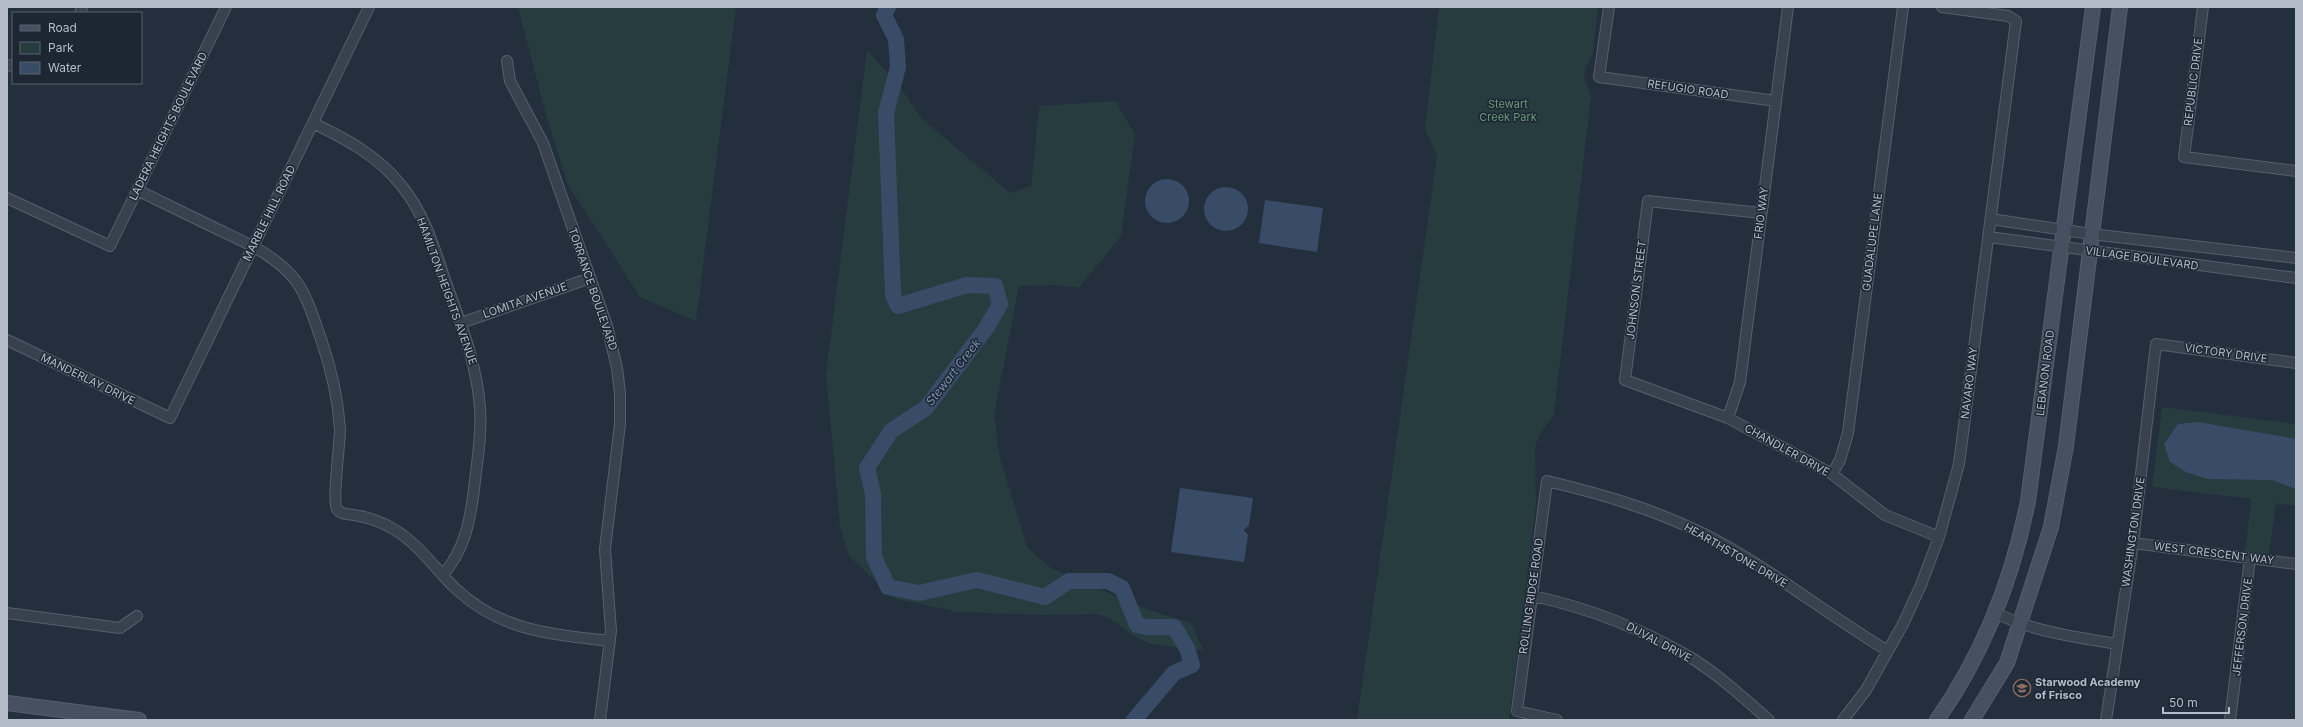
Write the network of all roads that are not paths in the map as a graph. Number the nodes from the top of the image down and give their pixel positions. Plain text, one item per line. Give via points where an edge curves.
1 (226, 7) edge
2 (369, 7) edge
3 (1609, 7) edge
4 (1788, 7) edge
5 (1903, 7) edge
6 (1942, 7) edge
7 (2093, 7) edge
8 (2120, 7) edge
9 (2203, 7) edge
10 (507, 61) dead end
11 (1776, 100) junction
12 (312, 123) junction
13 (2296, 171) edge
14 (137, 190) junction
15 (7, 198) edge
16 (1761, 213) junction
17 (1991, 219) junction
18 (2064, 230) junction
19 (2092, 234) junction
20 (1988, 237) junction
21 (2147, 241) junction
22 (253, 246) junction
23 (2062, 247) junction
24 (2090, 252) junction
25 (2296, 258) edge
26 (2145, 259) junction
27 (590, 278) junction
28 (2296, 278) edge
29 (460, 323) junction
30 (7, 340) edge
31 (2156, 344) joint
32 (2296, 363) edge
33 (1625, 380) joint
34 (170, 418) joint
35 (1728, 418) junction
36 (1832, 474) junction
37 (1547, 482) joint
38 (1939, 538) junction
39 (2133, 543) junction
40 (2250, 558) junction
41 (2296, 564) edge
42 (443, 575) junction
43 (1533, 596) junction
44 (7, 612) edge
45 (1996, 613) junction
46 (137, 616) dead end
47 (2019, 624) junction
48 (610, 641) junction
49 (2117, 644) junction
50 (1888, 651) junction
51 (7, 703) edge
52 (139, 720) edge
53 (600, 720) edge
54 (1557, 720) edge
55 (1769, 720) edge
56 (1843, 720) edge
57 (1937, 720) edge
58 (1972, 720) edge
59 (2106, 720) edge
60 (2230, 720) edge

1 - 14 street, LADERA HEIGHTS BOULEVARD
2 - 12 street, MARBLE HILL ROAD
3 - 11 street, REFUGIO ROAD via 1600,77
4 - 11 street, FRIO WAY
5 - 36 street, GUADALUPE LANE via 1848,433 1840,460
6 - 17 street, NAVARO WAY via 2008,16 2016,21
7 - 18 main road, LEBANON ROAD
8 - 19 main road
9 - 13 street, REPUBLIC DRIVE via 2184,157
10 - 27 street, TORRANCE BOULEVARD via 510,81 540,137
11 - 16 street, FRIO WAY
12 - 22 street, MARBLE HILL ROAD
12 - 29 street, HAMILTON HEIGHTS AVENUE via 365,151 401,186 430,235
14 - 15 street, LADERA HEIGHTS BOULEVARD via 110,246
14 - 22 street
16 - 33 street, JOHNSON STREET via 1648,201
16 - 35 street, FRIO WAY via 1740,382
17 - 18 street, VILLAGE BOULEVARD
17 - 20 street, NAVARO WAY
18 - 19 street, VILLAGE BOULEVARD
18 - 23 main road, LEBANON ROAD
19 - 21 street, VILLAGE BOULEVARD
19 - 24 main road
20 - 23 street, VILLAGE BOULEVARD
20 - 38 street, NAVARO WAY via 1959,464
21 - 25 street, VILLAGE BOULEVARD
21 - 26 street
22 - 34 street, MARBLE HILL ROAD
22 - 42 street via 277,262 299,286 310,307 328,360 336,392 339,425 336,508 341,513 374,520 398,532
23 - 24 street, VILLAGE BOULEVARD
23 - 45 main road, LEBANON ROAD via 2028,501 2019,547
24 - 26 street, VILLAGE BOULEVARD
24 - 47 main road via 2066,446 2051,527
26 - 28 street, VILLAGE BOULEVARD
27 - 29 street, LOMITA AVENUE
27 - 48 street, TORRANCE BOULEVARD via 612,342 620,394 619,432 606,542 606,570 611,610
29 - 42 street, HAMILTON HEIGHTS AVENUE via 478,383 480,438 468,530 459,553
30 - 34 street, MANDERLAY DRIVE
31 - 32 street, VICTORY DRIVE
31 - 39 street, WASHINGTON DRIVE
33 - 35 street, CHANDLER DRIVE
35 - 36 street, CHANDLER DRIVE
36 - 38 street, CHANDLER DRIVE via 1885,515
37 - 43 street, ROLLING RIDGE ROAD
37 - 50 street, HEARTHSTONE DRIVE via 1642,507 1705,535 1784,582 1857,633
38 - 50 street, NAVARO WAY via 1921,585
39 - 40 street, WEST CRESCENT WAY
39 - 49 street, WASHINGTON DRIVE
40 - 41 street, WEST CRESCENT WAY
40 - 60 street, JEFFERSON DRIVE
42 - 48 street via 479,607 510,624 545,633
43 - 54 street, ROLLING RIDGE ROAD via 1523,651 1517,711
43 - 55 street, DUVAL DRIVE via 1570,604 1627,624 1687,656 1724,682
44 - 46 street via 120,628
45 - 47 street
45 - 57 main road, LEBANON ROAD via 1950,702
47 - 49 street via 2062,635
47 - 58 main road via 2007,663
48 - 53 street, TORRANCE BOULEVARD
49 - 59 street, WASHINGTON DRIVE
50 - 56 street, NAVARO WAY via 1866,690
51 - 52 main road

